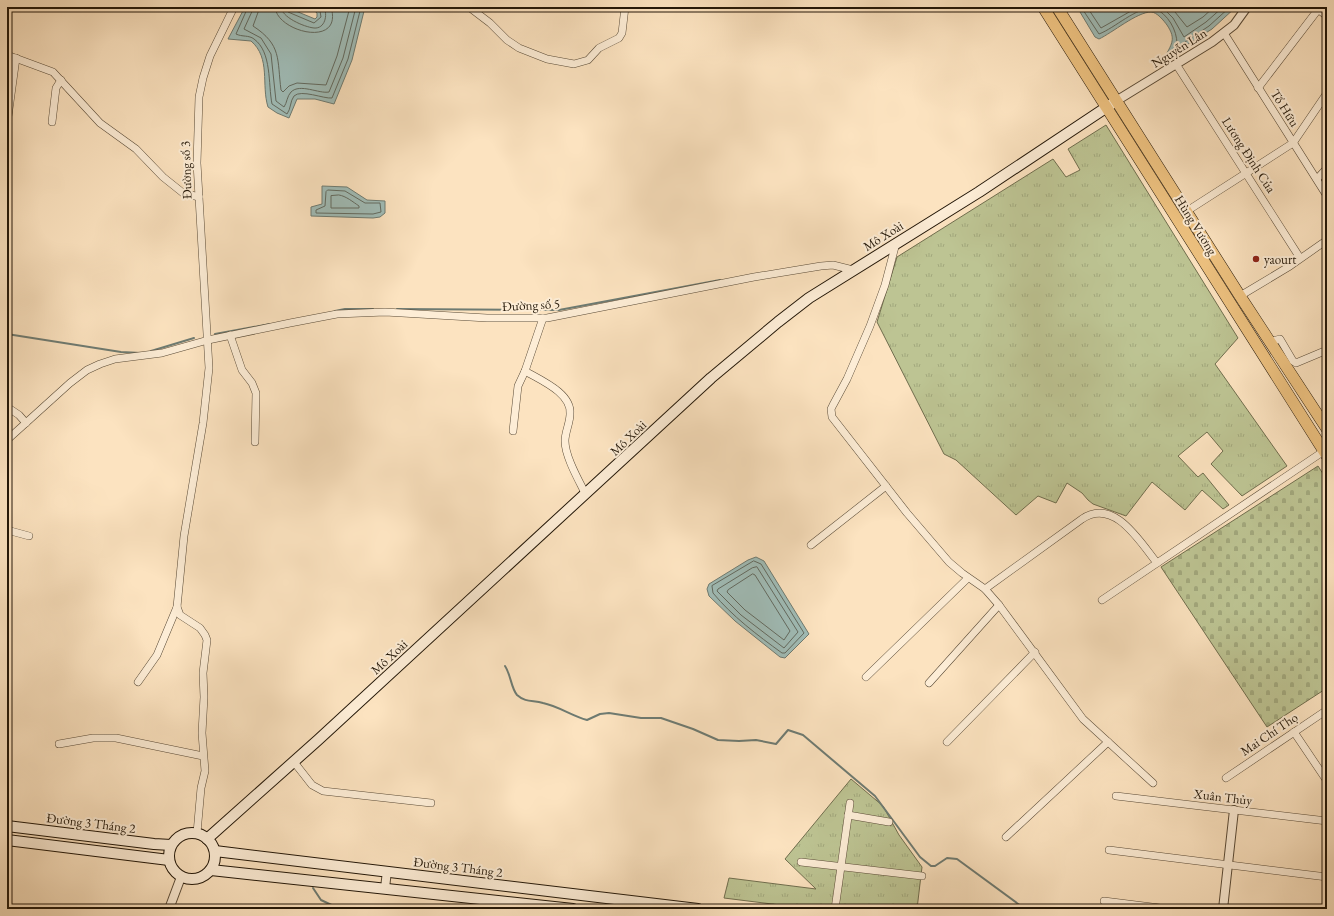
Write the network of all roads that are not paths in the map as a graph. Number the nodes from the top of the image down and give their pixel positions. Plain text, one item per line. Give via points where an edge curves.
1 (234, 7) edge
2 (469, 7) edge
3 (625, 7) edge
4 (1043, 7) edge
5 (1057, 7) edge
6 (1248, 7) edge
7 (1318, 8) edge
8 (1327, 16) edge
9 (1224, 33) junction
10 (7, 55) edge
11 (16, 58) junction
12 (1176, 64) junction
13 (61, 80) junction
14 (1258, 88) junction
15 (1327, 93) edge
16 (1116, 101) junction
17 (1106, 107) junction
18 (52, 122) dead end
19 (7, 124) edge
20 (1293, 143) junction
21 (1327, 168) edge
22 (1247, 174) junction
23 (1317, 179) junction
24 (1327, 196) edge
25 (199, 197) junction
26 (1187, 211) junction
27 (1327, 240) edge
28 (896, 244) junction
29 (1300, 258) junction
30 (853, 270) junction
31 (1240, 296) junction
32 (543, 318) junction
33 (230, 335) junction
34 (208, 340) junction
35 (1269, 342) junction
36 (1327, 350) edge
37 (525, 371) junction
38 (7, 407) edge
39 (26, 423) junction
40 (1327, 429) edge
41 (513, 431) dead end
42 (7, 440) edge
43 (255, 442) dead end
44 (1326, 452) edge
45 (886, 486) junction
46 (585, 493) junction
47 (7, 530) edge
48 (29, 536) dead end
49 (811, 545) dead end
50 (1157, 562) junction
51 (968, 578) junction
52 (985, 589) junction
53 (1102, 600) dead end
54 (1000, 605) junction
55 (177, 607) junction
56 (1035, 652) junction
57 (866, 676) dead end
58 (138, 682) dead end
59 (929, 683) dead end
60 (1327, 710) edge
61 (1294, 732) junction
62 (947, 742) dead end
63 (1108, 742) junction
64 (60, 744) dead end
65 (203, 756) junction
66 (294, 762) junction
67 (1226, 778) dead end
68 (1327, 781) edge
69 (1153, 783) dead end
70 (1116, 796) dead end
71 (431, 803) dead end
72 (850, 803) dead end
73 (1234, 810) junction
74 (848, 815) junction
75 (1327, 821) edge
76 (889, 822) dead end
77 (7, 826) edge
78 (197, 833) junction
79 (1006, 837) dead end
80 (207, 839) junction
81 (7, 840) edge
82 (171, 845) junction
83 (1109, 850) dead end
84 (215, 851) junction
85 (169, 860) junction
86 (801, 862) dead end
87 (1228, 864) junction
88 (841, 867) junction
89 (211, 870) junction
90 (387, 871) junction
91 (922, 876) dead end
92 (181, 877) junction
93 (1327, 877) edge
94 (385, 888) junction
95 (1104, 901) dead end
96 (169, 909) edge
97 (573, 909) edge
98 (698, 909) edge
99 (835, 909) edge
100 (1168, 909) edge
101 (1223, 909) edge

1 - 25 street, Đường số 3 via 210,56 200,86 197,124
2 - 3 street via 518,48 547,59 574,64 588,60 599,48 619,38
4 - 17 main road, Hùng Vương
5 - 16 main road, Hùng Vương
6 - 9 street, Nguyễn Lân
7 - 8 street
7 - 14 street
9 - 12 street, Nguyễn Lân
9 - 14 street, Tố Hữu
10 - 11 street
11 - 13 street via 53,72
11 - 19 street
12 - 16 street, Nguyễn Lân
12 - 22 street, Lương Định Của
13 - 18 street via 56,88
13 - 25 street via 100,123 136,149 163,177 183,193
14 - 20 street, Tố Hữu
15 - 20 street
16 - 17 main road, Mô Xoài
16 - 26 main road, Hùng Vương
17 - 28 main road, Mô Xoài
17 - 44 main road, Hùng Vương
20 - 22 street
20 - 23 street, Tố Hữu
21 - 23 street
22 - 26 street
22 - 29 street, Lương Định Của
23 - 24 street, Tố Hữu
25 - 34 street, Đường số 3
26 - 31 main road, Hùng Vương
27 - 29 street
28 - 30 main road, Mô Xoài
28 - 45 street via 870,326 831,409 832,417
29 - 31 street
30 - 32 street, Đường số 5 via 833,265 821,266
30 - 46 main road, Mô Xoài via 778,322 711,378
31 - 35 main road, Hùng Vương
32 - 33 street, Đường số 5 via 487,318 385,312 345,313
32 - 37 street
33 - 34 street, Đường số 5
33 - 43 street via 242,370 256,393
34 - 39 street, Đường số 5 via 170,352 115,359 94,367 70,383
34 - 55 street, Đường số 3 via 206,399
35 - 36 street via 1280,339 1296,363
35 - 40 main road, Hùng Vương
37 - 41 street via 518,386
37 - 46 street via 556,391 569,404 570,414 565,443
38 - 39 street
39 - 42 street, Đường số 5
44 - 50 street
45 - 49 street
45 - 51 street via 949,562
46 - 66 main road, Mô Xoài
47 - 48 street
50 - 52 street via 1124,522 1113,517 1093,514 1082,519
50 - 53 street
51 - 52 street
51 - 57 street
52 - 54 street
54 - 56 street
54 - 59 street
55 - 58 street, Đường số 3 via 157,655
55 - 65 street via 180,616 200,628 206,638 203,673
56 - 62 street
56 - 63 street via 1074,710
60 - 61 street, Mai Chí Thọ
61 - 67 street, Mai Chí Thọ
61 - 68 street
63 - 69 street
63 - 79 street
64 - 65 street via 93,738 116,738
65 - 78 street via 205,771
66 - 71 street via 312,785 323,791
66 - 80 main road, Mô Xoài
70 - 73 street, Xuân Thủy
72 - 74 street
73 - 75 street, Xuân Thủy
73 - 87 street
74 - 76 street
74 - 88 street
77 - 82 main road, Đường 3 Tháng 2
78 - 80 main road
78 - 82 main road via 183,834
80 - 84 main road
81 - 85 main road, Đường 3 Tháng 2
82 - 85 main road
83 - 87 street
84 - 89 main road
84 - 90 main road, Đường 3 Tháng 2
85 - 92 main road via 171,867
86 - 88 street
87 - 93 street
87 - 101 street
88 - 91 street
88 - 99 street
89 - 92 main road via 198,879
89 - 94 main road
90 - 94 street
90 - 98 main road, Đường 3 Tháng 2
92 - 96 street
94 - 97 main road
95 - 100 street

